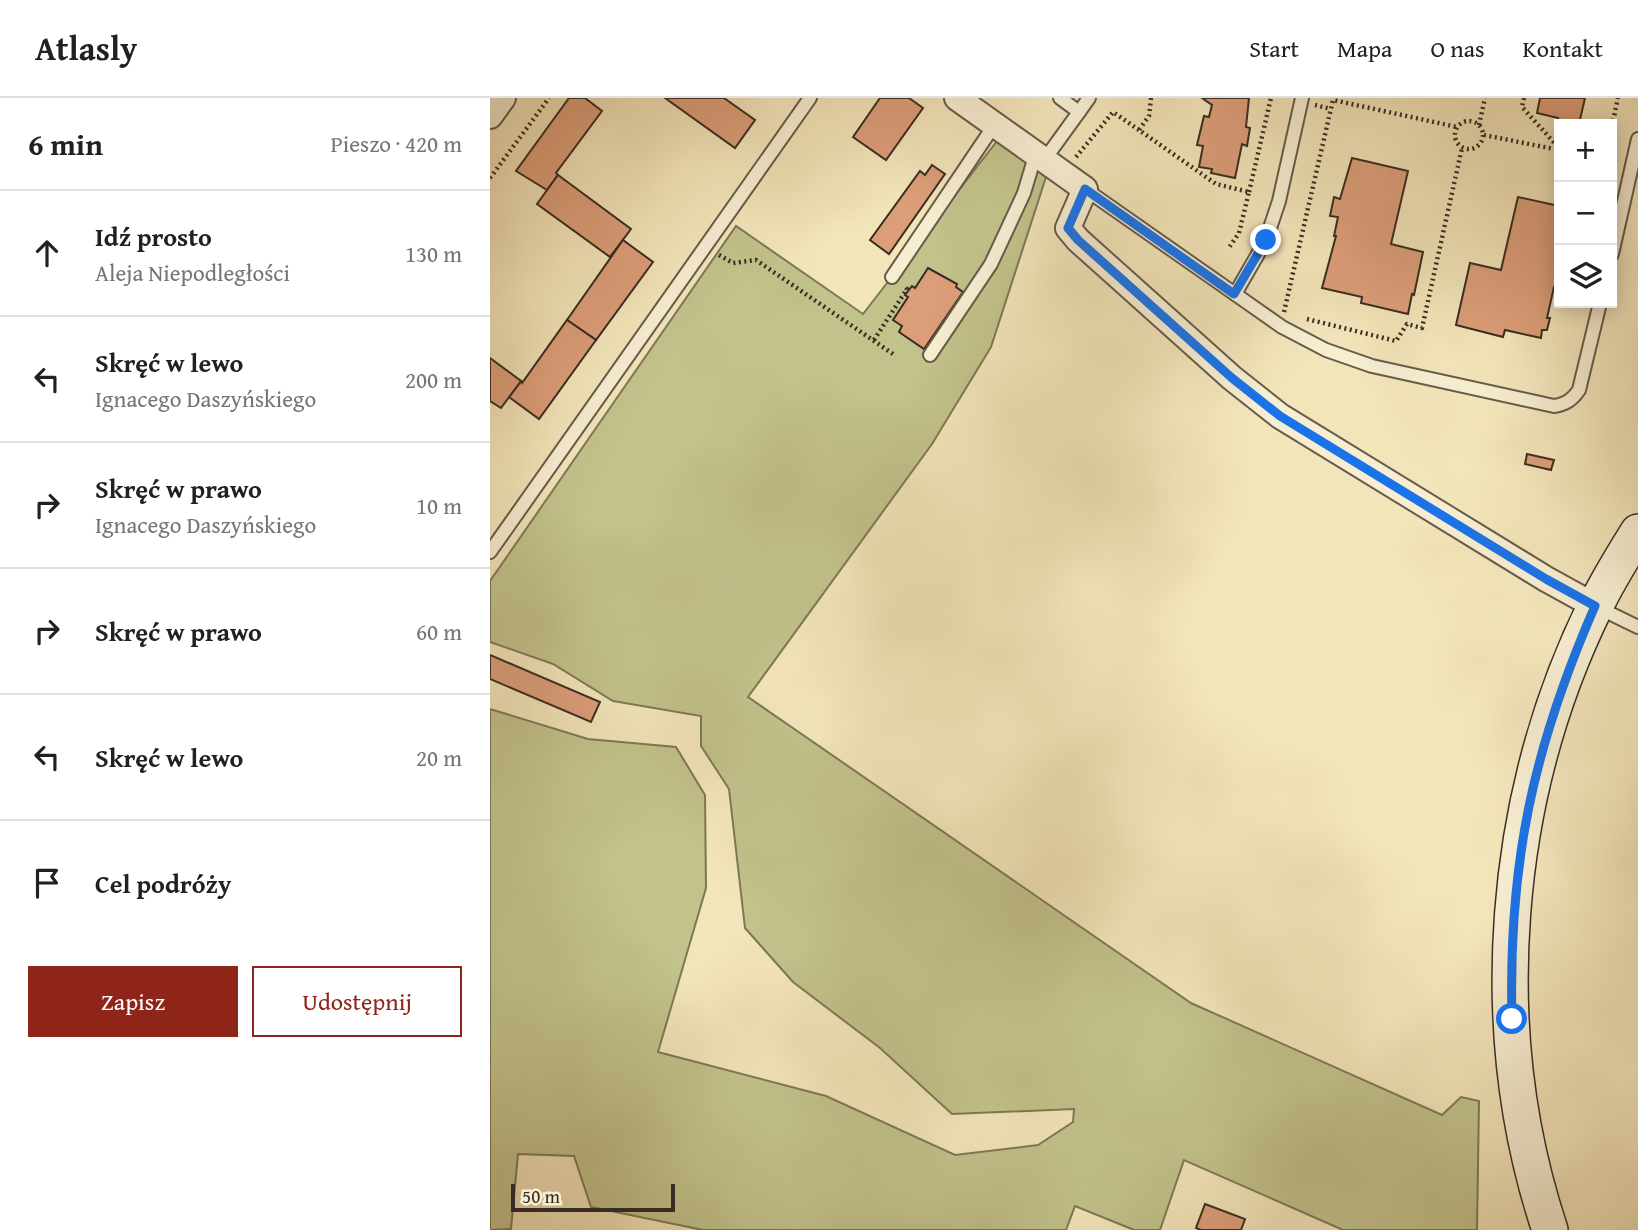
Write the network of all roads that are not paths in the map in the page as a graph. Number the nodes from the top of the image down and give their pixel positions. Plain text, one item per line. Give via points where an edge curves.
1 (503, 98) edge
2 (810, 98) edge
3 (957, 98) edge
4 (1060, 98) edge
5 (1089, 98) edge
6 (1302, 98) edge
7 (1079, 112) junction
8 (490, 116) edge
9 (995, 124) junction
10 (1638, 139) edge
11 (1048, 162) junction
12 (1085, 189) junction
13 (1614, 245) edge
14 (892, 277) road end
15 (1234, 294) junction
16 (1599, 308) edge
17 (930, 355) dead end
18 (1638, 532) edge
19 (490, 552) edge
20 (1595, 606) junction
21 (1638, 627) edge
22 (1550, 1230) edge

1 - 8 street
2 - 19 lane
3 - 9 street
4 - 7 lane
5 - 7 lane
6 - 15 lane via 1266,240
7 - 11 lane
9 - 11 street
9 - 14 lane
10 - 13 lane
11 - 12 street
11 - 17 lane via 1024,193 991,264
12 - 15 lane
12 - 20 street via 1068,228 1232,378 1326,446
15 - 16 lane via 1282,327 1372,366 1554,406 1564,405 1579,390
18 - 20 street
20 - 21 lane
20 - 22 street via 1544,741 1524,826 1514,899 1511,979 1516,1064 1527,1144

